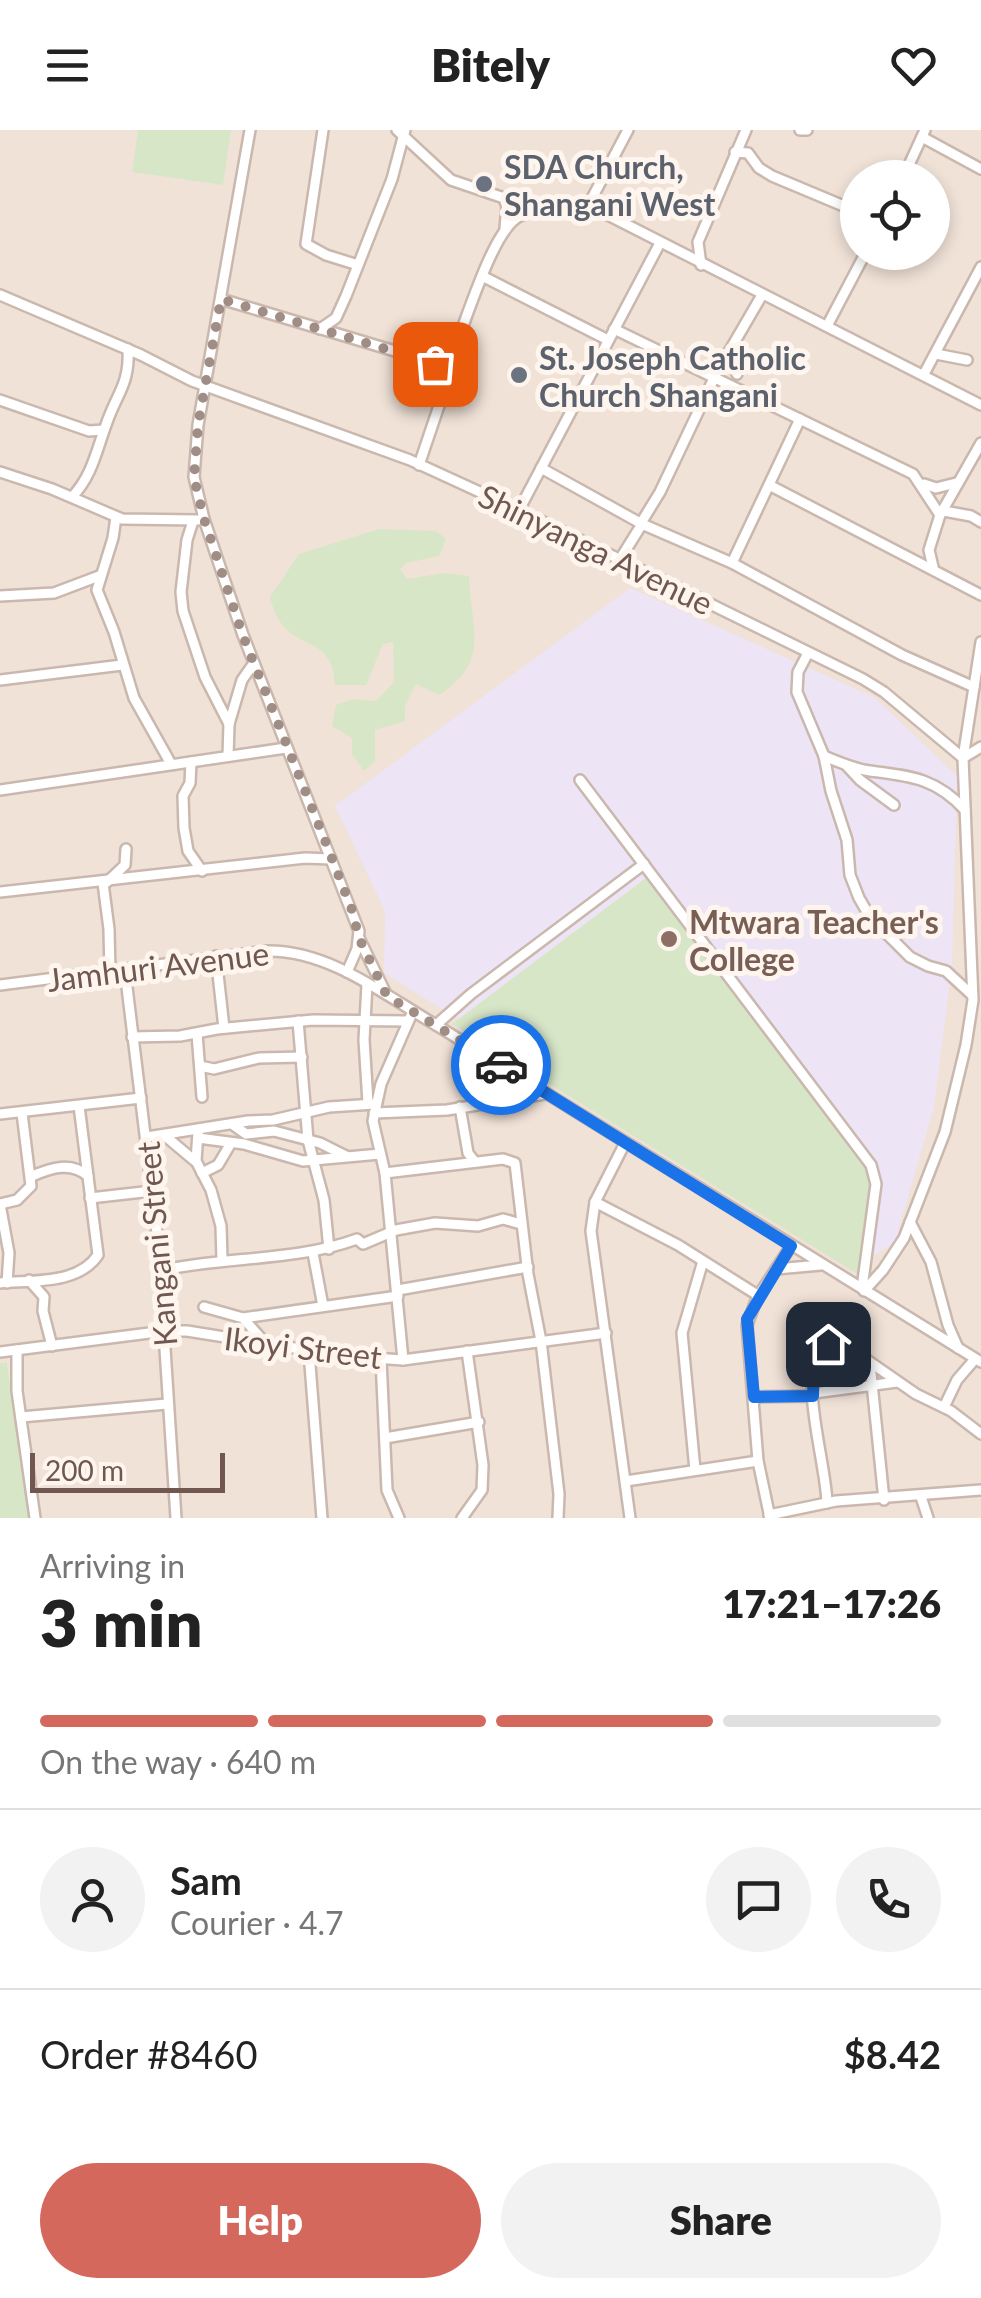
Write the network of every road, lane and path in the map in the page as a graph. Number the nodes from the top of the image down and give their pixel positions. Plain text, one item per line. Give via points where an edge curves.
1 (250, 130) edge
2 (323, 130) edge
3 (628, 130) edge
4 (746, 130) edge
5 (402, 132) edge
6 (921, 132) edge
7 (735, 152) junction
8 (910, 160) edge
9 (981, 168) edge
10 (590, 202) junction
11 (840, 204) edge
12 (505, 228) junction
13 (660, 244) junction
14 (358, 264) junction
15 (701, 265) junction
16 (856, 270) edge
17 (980, 273) edge
18 (484, 277) junction
19 (0, 295) edge
20 (762, 295) junction
21 (221, 299) junction
22 (826, 326) junction
23 (614, 329) junction
24 (320, 330) junction
25 (608, 340) junction
26 (128, 349) junction
27 (728, 353) junction
28 (936, 355) junction
29 (968, 360) dead end
30 (908, 366) junction
31 (445, 372) junction
32 (737, 374) dead end
33 (924, 374) junction
34 (715, 378) junction
35 (205, 386) junction
36 (0, 400) edge
37 (981, 405) edge
38 (800, 420) junction
39 (104, 430) junction
40 (90, 431) junction
41 (981, 443) edge
42 (100, 444) junction
43 (420, 465) junction
44 (541, 468) junction
45 (0, 472) edge
46 (921, 483) junction
47 (956, 483) junction
48 (771, 486) junction
49 (72, 497) junction
50 (519, 510) junction
51 (942, 513) junction
52 (116, 517) junction
53 (198, 520) junction
54 (981, 522) edge
55 (641, 523) junction
56 (619, 560) junction
57 (732, 562) junction
58 (933, 568) junction
59 (99, 576) junction
60 (981, 594) edge
61 (0, 596) edge
62 (981, 642) edge
63 (808, 653) junction
64 (254, 663) junction
65 (122, 665) junction
66 (0, 680) edge
67 (974, 687) junction
68 (229, 724) junction
69 (981, 747) edge
70 (286, 748) junction
71 (228, 756) junction
72 (824, 756) junction
73 (964, 758) junction
74 (191, 762) junction
75 (171, 764) junction
76 (846, 765) junction
77 (580, 780) dead end
78 (0, 790) edge
79 (894, 805) dead end
80 (965, 810) junction
81 (126, 849) dead end
82 (331, 859) junction
83 (644, 864) junction
84 (123, 868) junction
85 (202, 871) junction
86 (136, 879) junction
87 (105, 883) junction
88 (0, 892) edge
89 (359, 938) junction
90 (216, 956) junction
91 (125, 971) junction
92 (347, 972) junction
93 (110, 973) junction
94 (0, 984) edge
95 (367, 984) junction
96 (976, 995) edge
97 (387, 996) junction
98 (410, 1016) junction
99 (364, 1019) junction
100 (298, 1021) junction
101 (436, 1025) junction
102 (224, 1028) junction
103 (198, 1034) junction
104 (132, 1037) junction
105 (302, 1057) junction
106 (200, 1066) junction
107 (548, 1094) junction
108 (202, 1097) dead end
109 (141, 1098) junction
110 (79, 1106) junction
111 (372, 1107) junction
112 (460, 1107) junction
113 (307, 1111) junction
114 (22, 1113) junction
115 (0, 1114) edge
116 (232, 1124) junction
117 (198, 1133) junction
118 (164, 1134) junction
119 (146, 1137) junction
120 (308, 1140) junction
121 (230, 1142) junction
122 (625, 1143) junction
123 (380, 1154) junction
124 (347, 1156) junction
125 (314, 1161) junction
126 (475, 1162) junction
127 (200, 1168) junction
128 (384, 1173) junction
129 (32, 1176) junction
130 (88, 1176) junction
131 (152, 1192) junction
132 (90, 1198) junction
133 (595, 1202) junction
134 (0, 1204) edge
135 (910, 1222) junction
136 (521, 1224) junction
137 (390, 1232) junction
138 (791, 1246) junction
139 (329, 1250) junction
140 (313, 1253) junction
141 (222, 1259) junction
142 (703, 1262) junction
143 (821, 1264) junction
144 (528, 1267) junction
145 (776, 1269) junction
146 (10, 1270) junction
147 (159, 1271) junction
148 (24, 1280) junction
149 (3, 1283) edge
150 (863, 1290) junction
151 (398, 1293) junction
152 (759, 1296) junction
153 (204, 1306) dead end
154 (323, 1306) junction
155 (243, 1318) junction
156 (165, 1331) junction
157 (606, 1333) junction
158 (541, 1340) junction
159 (266, 1344) junction
160 (52, 1346) junction
161 (958, 1348) junction
162 (17, 1350) junction
163 (467, 1351) junction
164 (0, 1352) edge
165 (309, 1352) junction
166 (381, 1359) junction
167 (403, 1360) junction
168 (978, 1360) edge
169 (870, 1364) junction
170 (898, 1382) junction
171 (872, 1388) junction
172 (814, 1394) junction
173 (754, 1397) junction
174 (167, 1404) junction
175 (944, 1407) junction
176 (21, 1417) junction
177 (479, 1422) junction
178 (981, 1434) edge
179 (385, 1438) junction
180 (758, 1461) junction
181 (695, 1470) junction
182 (626, 1481) junction
183 (981, 1490) edge
184 (922, 1497) junction
185 (884, 1500) junction
186 (827, 1503) junction
187 (769, 1516) edge
188 (35, 1518) edge
189 (176, 1518) edge
190 (322, 1518) edge
191 (399, 1518) edge
192 (462, 1518) edge
193 (558, 1518) edge
194 (630, 1518) edge
195 (928, 1518) edge

1 - 21 street
2 - 14 street via 306,244
3 - 10 street
4 - 7 street
5 - 12 street via 451,180 504,198
5 - 14 street via 392,179
6 - 8 street
6 - 9 street
7 - 11 street
7 - 15 street via 698,242
10 - 12 street via 530,212
10 - 13 street
12 - 18 street
13 - 15 street
13 - 23 street
14 - 24 street via 336,318
15 - 20 street
16 - 22 street
17 - 28 street
18 - 25 street
18 - 31 street
19 - 26 street, Shinyanga Avenue
20 - 22 street
20 - 27 street
21 - 24 street
21 - 35 street
22 - 30 street
23 - 25 street
23 - 34 street
24 - 31 street via 425,360
25 - 44 street
26 - 35 street, Shinyanga Avenue
26 - 39 street via 127,382
27 - 32 street
27 - 34 street
28 - 29 street
28 - 30 street
28 - 33 street
30 - 33 street
31 - 43 street
33 - 37 street
34 - 38 street
34 - 55 street
35 - 43 street, Shinyanga Avenue
35 - 53 street via 194,458
36 - 40 street
38 - 46 street
38 - 48 street
39 - 40 street
39 - 42 street
40 - 42 street
41 - 47 street
42 - 49 street via 90,474
43 - 50 street, Shinyanga Avenue
44 - 50 street
44 - 55 street
45 - 49 street
46 - 47 street
46 - 51 street
47 - 51 street
48 - 57 street
48 - 58 street
49 - 52 street
50 - 56 street, Shinyanga Avenue
51 - 54 street
51 - 58 street via 930,550
52 - 53 street
52 - 59 street
53 - 64 street
53 - 68 street via 187,540 183,611
55 - 56 street
55 - 57 street
56 - 63 street, Shinyanga Avenue
57 - 67 street
58 - 60 street
59 - 61 street via 54,592
59 - 65 street via 97,590
62 - 67 street
63 - 72 street via 797,692
63 - 73 street, Shinyanga Avenue via 884,692
64 - 68 street
64 - 70 street
65 - 66 street
65 - 75 street
67 - 73 street
68 - 71 street
69 - 73 street
70 - 71 street
70 - 82 street
71 - 74 street
72 - 76 street
72 - 96 street via 852,882 870,917 910,957 944,970
73 - 80 street
74 - 75 street
74 - 85 street via 184,828 188,851
75 - 78 street
76 - 79 street
76 - 80 street via 914,776
77 - 83 street
80 - 96 street via 972,843
81 - 84 street
82 - 85 street
82 - 89 street
83 - 101 street
83 - 150 street via 871,1165 876,1184
84 - 86 street
84 - 87 street
85 - 86 street
86 - 87 street
87 - 88 street
87 - 93 street
89 - 92 street
89 - 97 street
90 - 91 street, Jamhuri Avenue
90 - 92 street, Jamhuri Avenue via 287,950
90 - 102 street
91 - 93 street, Jamhuri Avenue
91 - 104 street, Kangani Street
92 - 95 street, Jamhuri Avenue
93 - 94 street, Jamhuri Avenue
95 - 97 street, Jamhuri Avenue
95 - 99 street
96 - 135 street via 953,1104
97 - 98 street, Jamhuri Avenue
98 - 99 street
98 - 101 street, Jamhuri Avenue
98 - 111 street
99 - 100 street
99 - 111 street
100 - 102 street
100 - 105 street
101 - 107 street, Jamhuri Avenue
102 - 103 street
103 - 104 street
103 - 106 street
104 - 109 street, Kangani Street
105 - 106 street
105 - 113 street
106 - 108 street
107 - 112 street
107 - 122 street, Jamhuri Avenue
109 - 110 street
109 - 119 street, Kangani Street
110 - 114 street
110 - 130 street
111 - 112 street via 410,1113
111 - 113 street
111 - 123 street
112 - 126 street
113 - 116 street
113 - 120 street
114 - 115 street
114 - 129 street
116 - 117 street
116 - 120 street via 246,1134 274,1131
117 - 118 street
117 - 121 street
117 - 127 street
118 - 119 street
118 - 127 street
119 - 131 street, Kangani Street
120 - 124 street
120 - 125 street
121 - 125 street
121 - 127 street via 218,1166
122 - 133 street
122 - 138 street, Jamhuri Avenue
123 - 124 street
123 - 128 street
124 - 125 street
125 - 139 street
126 - 128 street
126 - 136 street via 515,1163
127 - 141 street via 221,1226
128 - 137 street
129 - 130 street via 72,1167
129 - 134 street via 28,1192
130 - 132 street
131 - 132 street
131 - 147 street, Kangani Street
132 - 148 street via 96,1260 74,1275
133 - 142 street
133 - 157 street via 591,1231
134 - 146 street
135 - 150 street via 896,1252
135 - 161 street via 931,1262
136 - 137 street via 503,1218
136 - 144 street
137 - 139 street
137 - 151 street
138 - 143 street, Jamhuri Avenue
138 - 145 street
139 - 140 street
140 - 141 street
140 - 154 street
141 - 147 street
142 - 152 street
142 - 181 street via 682,1333
143 - 145 street
143 - 150 street, Jamhuri Avenue
144 - 151 street
144 - 158 street
145 - 152 street
146 - 148 street
146 - 149 street
147 - 156 street, Kangani Street
148 - 149 street
148 - 160 street via 44,1297
150 - 161 street, Jamhuri Avenue
151 - 154 street
151 - 167 street
152 - 173 street via 746,1324
153 - 155 street
154 - 155 street
155 - 159 street
156 - 159 street, Ikoyi Street
156 - 160 street, Ikoyi Street
156 - 174 street, Kangani Street
157 - 158 street, Ikoyi Street
157 - 182 street
158 - 163 street, Ikoyi Street
158 - 193 street
159 - 165 street, Ikoyi Street
160 - 162 street, Ikoyi Street
161 - 168 street, Jamhuri Avenue
162 - 164 street, Ikoyi Street
162 - 176 street
163 - 167 street, Ikoyi Street
163 - 177 street
165 - 166 street, Ikoyi Street
165 - 190 street
166 - 167 street, Ikoyi Street
166 - 179 street
168 - 175 street via 962,1372
169 - 170 street
169 - 171 street
169 - 172 street via 849,1349 821,1346 814,1359
170 - 171 street
170 - 175 street
171 - 172 street
171 - 185 street
172 - 173 street
172 - 186 street
173 - 180 street
174 - 176 street
174 - 189 street, Kangani Street
175 - 178 street
176 - 188 street
177 - 179 street
177 - 192 street via 482,1490
179 - 191 street via 388,1490
180 - 181 street
180 - 187 street
181 - 182 street
182 - 194 street
183 - 184 street
184 - 185 street
184 - 195 street
185 - 186 street
186 - 187 street

